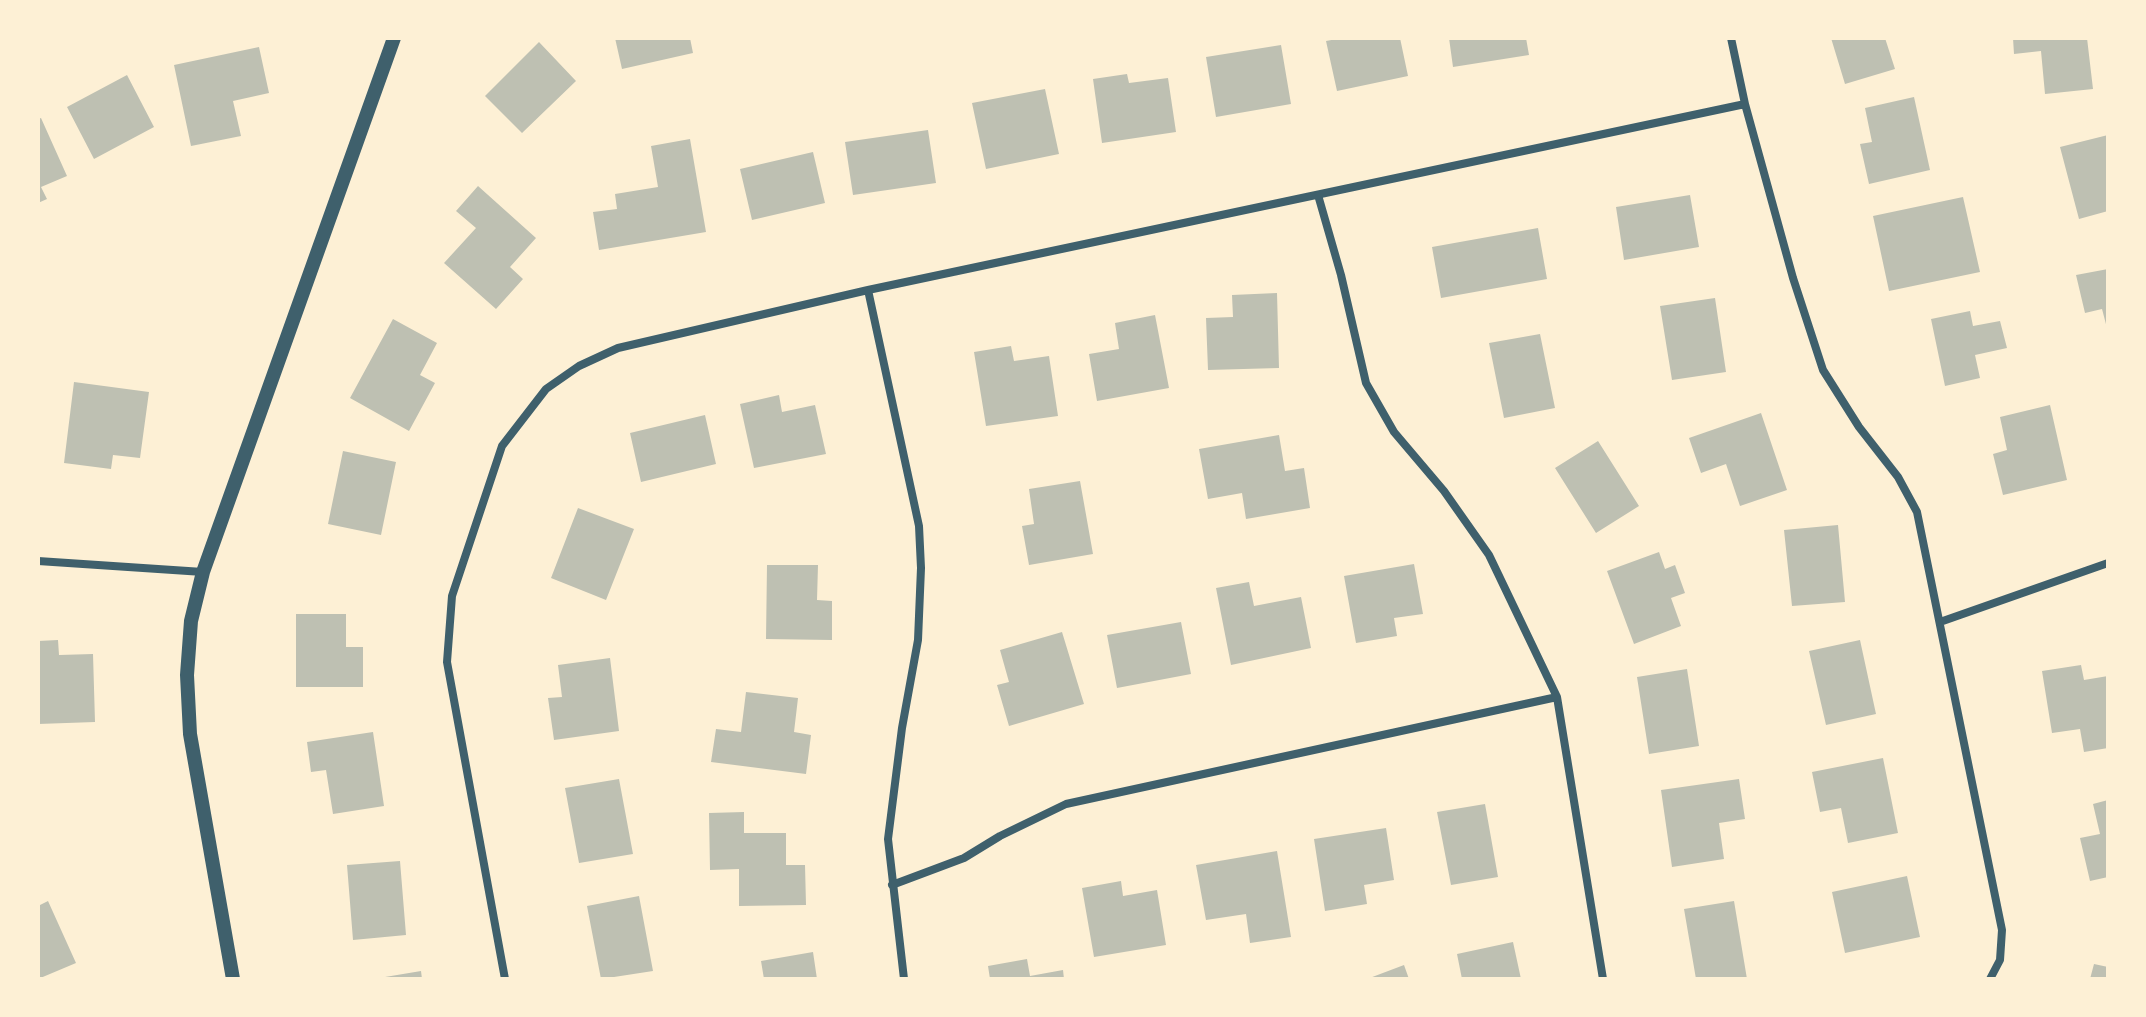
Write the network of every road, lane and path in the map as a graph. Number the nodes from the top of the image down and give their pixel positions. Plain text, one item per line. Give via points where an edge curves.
1 (394, 38) edge
2 (1731, 38) edge
3 (1745, 104) junction
4 (1318, 195) junction
5 (868, 290) junction
6 (38, 561) edge
7 (2108, 563) edge
8 (203, 572) junction
9 (1940, 622) junction
10 (1557, 697) junction
11 (892, 885) junction
12 (233, 979) edge
13 (505, 979) edge
14 (904, 979) edge
15 (1603, 979) edge
16 (1990, 979) edge

1 - 8 street
2 - 3 street
3 - 4 street
3 - 9 street via 1823,370 1917,512
4 - 5 street
4 - 10 street via 1366,383 1394,432 1489,555
5 - 11 street via 919,526 921,568 918,640 888,839
5 - 13 street via 618,348 546,389 502,446 452,596 447,662
6 - 8 street
7 - 9 street
8 - 12 street via 191,621 190,734
9 - 16 street via 2002,930 2000,960
10 - 11 street via 1066,804 964,858
10 - 15 street
11 - 14 street

